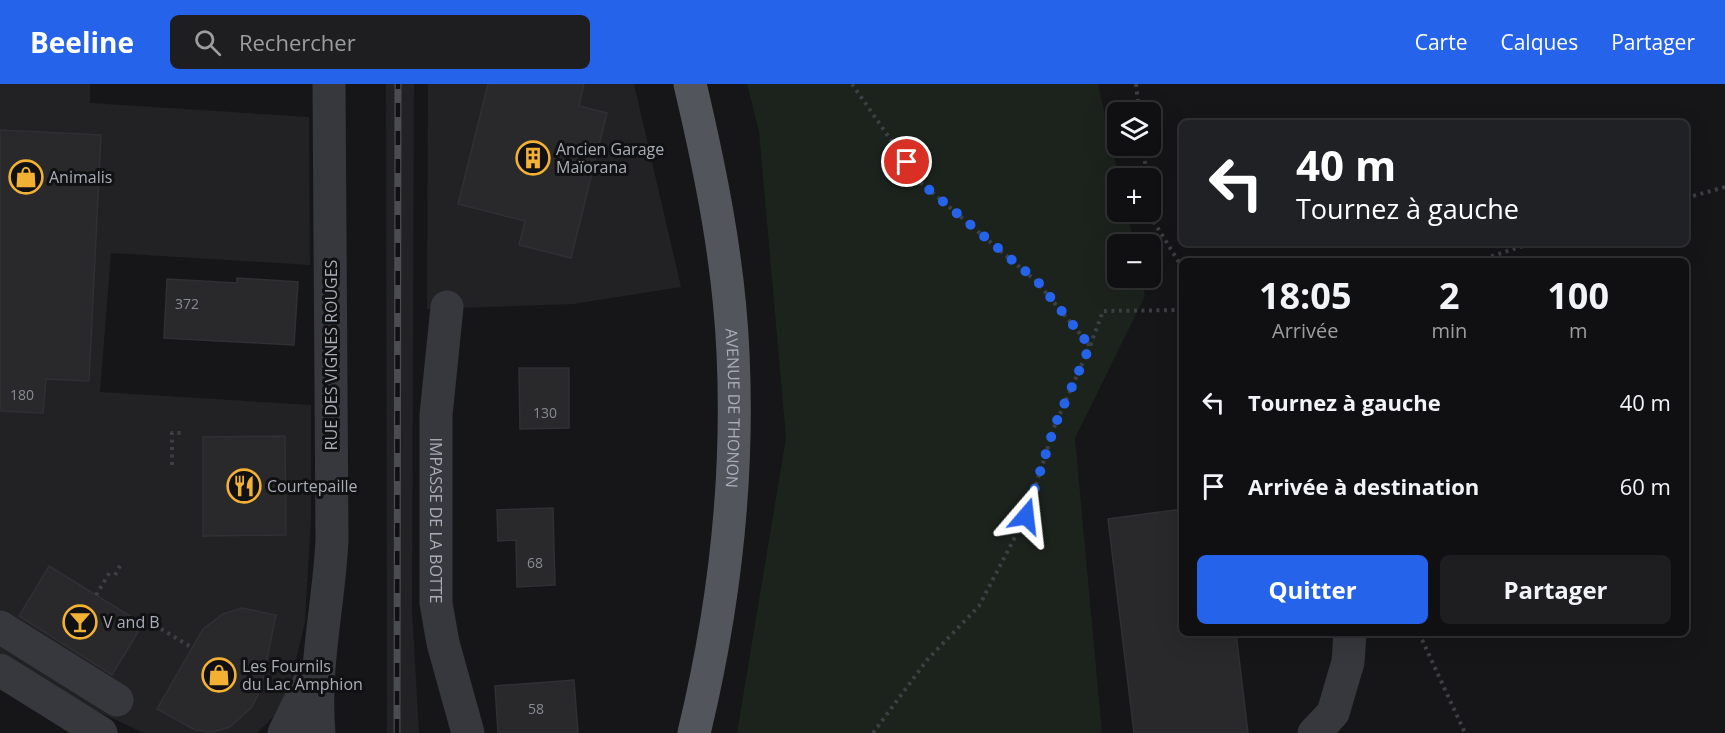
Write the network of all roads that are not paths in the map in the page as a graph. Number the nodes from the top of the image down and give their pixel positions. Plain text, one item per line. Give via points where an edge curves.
1 (329, 84) edge
2 (690, 84) edge
3 (447, 307) dead end
4 (0, 627) edge
5 (1350, 636) edge
6 (319, 662) junction
7 (0, 670) edge
8 (117, 700) dead end
9 (101, 733) edge
10 (284, 733) edge
11 (319, 733) edge
12 (468, 733) edge
13 (694, 733) edge
14 (1314, 733) edge

1 - 6 street, RUE DES VIGNES ROUGES via 332,540
2 - 13 main road, AVENUE DE THONON via 718,214 727,283 734,423 726,562
3 - 12 street, IMPASSE DE LA BOTTE via 436,415 436,603
4 - 8 street
5 - 14 street via 1348,662 1332,712
6 - 10 street, RUE DES VIGNES ROUGES
6 - 11 street, RUE DES VIGNES ROUGES
7 - 9 street

